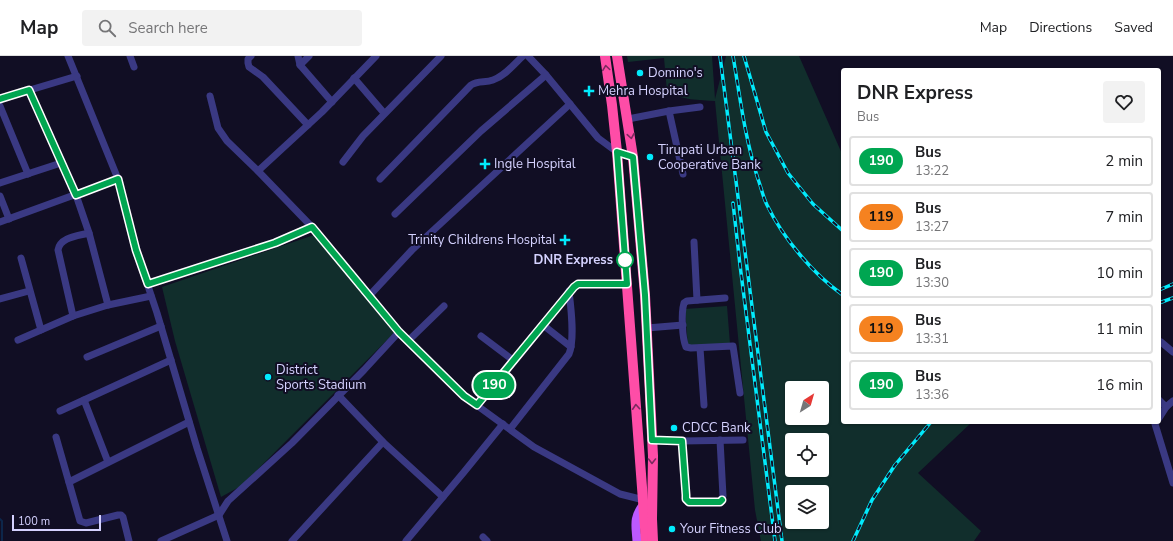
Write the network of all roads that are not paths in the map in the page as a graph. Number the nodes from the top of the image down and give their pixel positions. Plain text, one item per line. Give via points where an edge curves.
1 (68, 56) edge
2 (130, 56) edge
3 (251, 56) edge
4 (298, 56) edge
5 (310, 56) edge
6 (376, 56) edge
7 (441, 56) edge
8 (523, 56) edge
9 (528, 56) edge
10 (605, 56) edge
11 (617, 56) edge
12 (300, 65) junction
13 (134, 67) dead end
14 (546, 75) junction
15 (77, 76) junction
16 (354, 78) junction
17 (29, 90) junction
18 (210, 96) dead end
19 (0, 99) edge
20 (332, 102) junction
21 (570, 104) junction
22 (0, 106) edge
23 (700, 107) dead end
24 (669, 111) junction
25 (384, 113) junction
26 (628, 119) junction
27 (308, 125) junction
28 (617, 152) junction
29 (633, 157) junction
30 (343, 162) dead end
31 (61, 163) junction
32 (258, 171) junction
33 (28, 174) junction
34 (683, 174) dead end
35 (118, 179) junction
36 (380, 179) dead end
37 (0, 183) edge
38 (76, 195) junction
39 (0, 196) edge
40 (396, 214) dead end
41 (9, 219) junction
42 (0, 222) edge
43 (312, 227) junction
44 (89, 233) junction
45 (694, 242) dead end
46 (20, 258) dead end
47 (148, 284) junction
48 (627, 284) junction
49 (29, 291) junction
50 (569, 292) junction
51 (152, 296) junction
52 (369, 296) junction
53 (725, 298) dead end
54 (0, 300) edge
55 (697, 300) junction
56 (108, 305) junction
57 (444, 306) dead end
58 (73, 316) junction
59 (543, 325) junction
60 (683, 325) junction
61 (161, 326) junction
62 (647, 328) junction
63 (41, 330) junction
64 (399, 332) junction
65 (481, 336) dead end
66 (18, 340) dead end
67 (408, 341) junction
68 (1161, 342) dead end
69 (571, 347) junction
70 (700, 348) junction
71 (1173, 352) edge
72 (87, 357) dead end
73 (171, 360) junction
74 (514, 361) junction
75 (740, 393) dead end
76 (338, 395) junction
77 (84, 400) junction
78 (1173, 401) edge
79 (1161, 402) edge
80 (477, 405) junction
81 (704, 405) dead end
82 (1166, 407) junction
83 (60, 411) dead end
84 (1161, 415) edge
85 (190, 422) junction
86 (503, 424) junction
87 (1155, 424) edge
88 (510, 429) junction
89 (56, 437) dead end
90 (652, 440) junction
91 (720, 440) junction
92 (743, 440) dead end
93 (682, 441) junction
94 (383, 442) junction
95 (108, 462) junction
96 (69, 482) junction
97 (1173, 483) edge
98 (443, 497) junction
99 (644, 502) junction
100 (219, 515) junction
101 (128, 541) edge
102 (161, 541) edge
103 (227, 541) edge
104 (292, 541) edge
105 (406, 541) edge
106 (637, 541) edge
107 (646, 541) edge
108 (653, 541) edge

1 - 15 street
2 - 13 street
3 - 27 street via 248,59 250,67 263,77
4 - 12 street
5 - 12 street
6 - 16 street
7 - 25 street
8 - 36 street via 499,78 471,85
9 - 14 street
28 -> 10 highway
11 - 26 highway
12 - 20 street
14 - 21 street
14 - 40 street via 482,131
15 - 17 street
15 - 35 street
16 - 20 street
16 - 25 street
17 - 19 street
17 - 31 street
18 - 32 street via 221,134
20 - 27 street
21 - 28 street via 598,138
21 - 52 street via 412,250
22 - 33 street
23 - 24 street
24 - 26 street
24 - 34 street
25 - 30 street
26 -> 29 highway
27 - 32 street
28 - 29 street
28 - 48 highway
29 - 62 highway
31 - 33 street
31 - 38 street
32 - 43 street
33 - 37 street
35 - 38 street
35 - 47 street via 136,250
38 - 41 street
38 - 44 street
39 - 41 street
41 - 42 street
43 - 47 street via 275,243
43 - 52 street
44 - 56 street
44 - 58 street via 66,239 61,242 58,250
45 - 55 street
46 - 49 street
47 - 51 street
48 - 50 street via 578,284
99 -> 48 highway
49 - 54 street
49 - 63 street
50 - 59 street
50 - 69 street
51 - 56 street
51 - 61 street
52 - 64 street
53 - 55 street
55 - 60 street via 684,303
56 - 58 street
57 - 67 street
58 - 63 street
59 - 69 street
59 - 74 street
60 - 62 street
60 - 70 street via 686,347
61 - 72 street
61 - 73 street
62 - 90 highway
63 - 66 street
64 - 67 street
64 - 76 street
65 - 74 street
67 - 80 street via 464,396
68 - 71 street
69 - 88 street via 566,358
70 - 75 street via 733,346
70 - 81 street
73 - 77 street
73 - 85 street
74 - 80 street
76 - 94 street
76 - 100 street via 292,443 228,500
77 - 83 street
77 - 95 street
78 - 82 street
79 - 82 street
80 - 86 street
82 - 84 street
85 - 95 street
85 - 100 street
86 - 88 street
86 - 98 street
87 - 97 street
88 - 99 street via 534,447 620,494
89 - 96 street
90 - 93 street
90 -> 108 highway
91 - 92 street
91 - 93 street
91 - 93 street via 723,496 720,502 689,502 686,499
94 - 98 street
94 - 104 street
95 - 96 street
96 - 101 street via 80,521 86,523 121,515
98 - 105 street
99 - 106 main road via 636,517
99 - 107 highway
100 - 102 street
100 - 103 street

